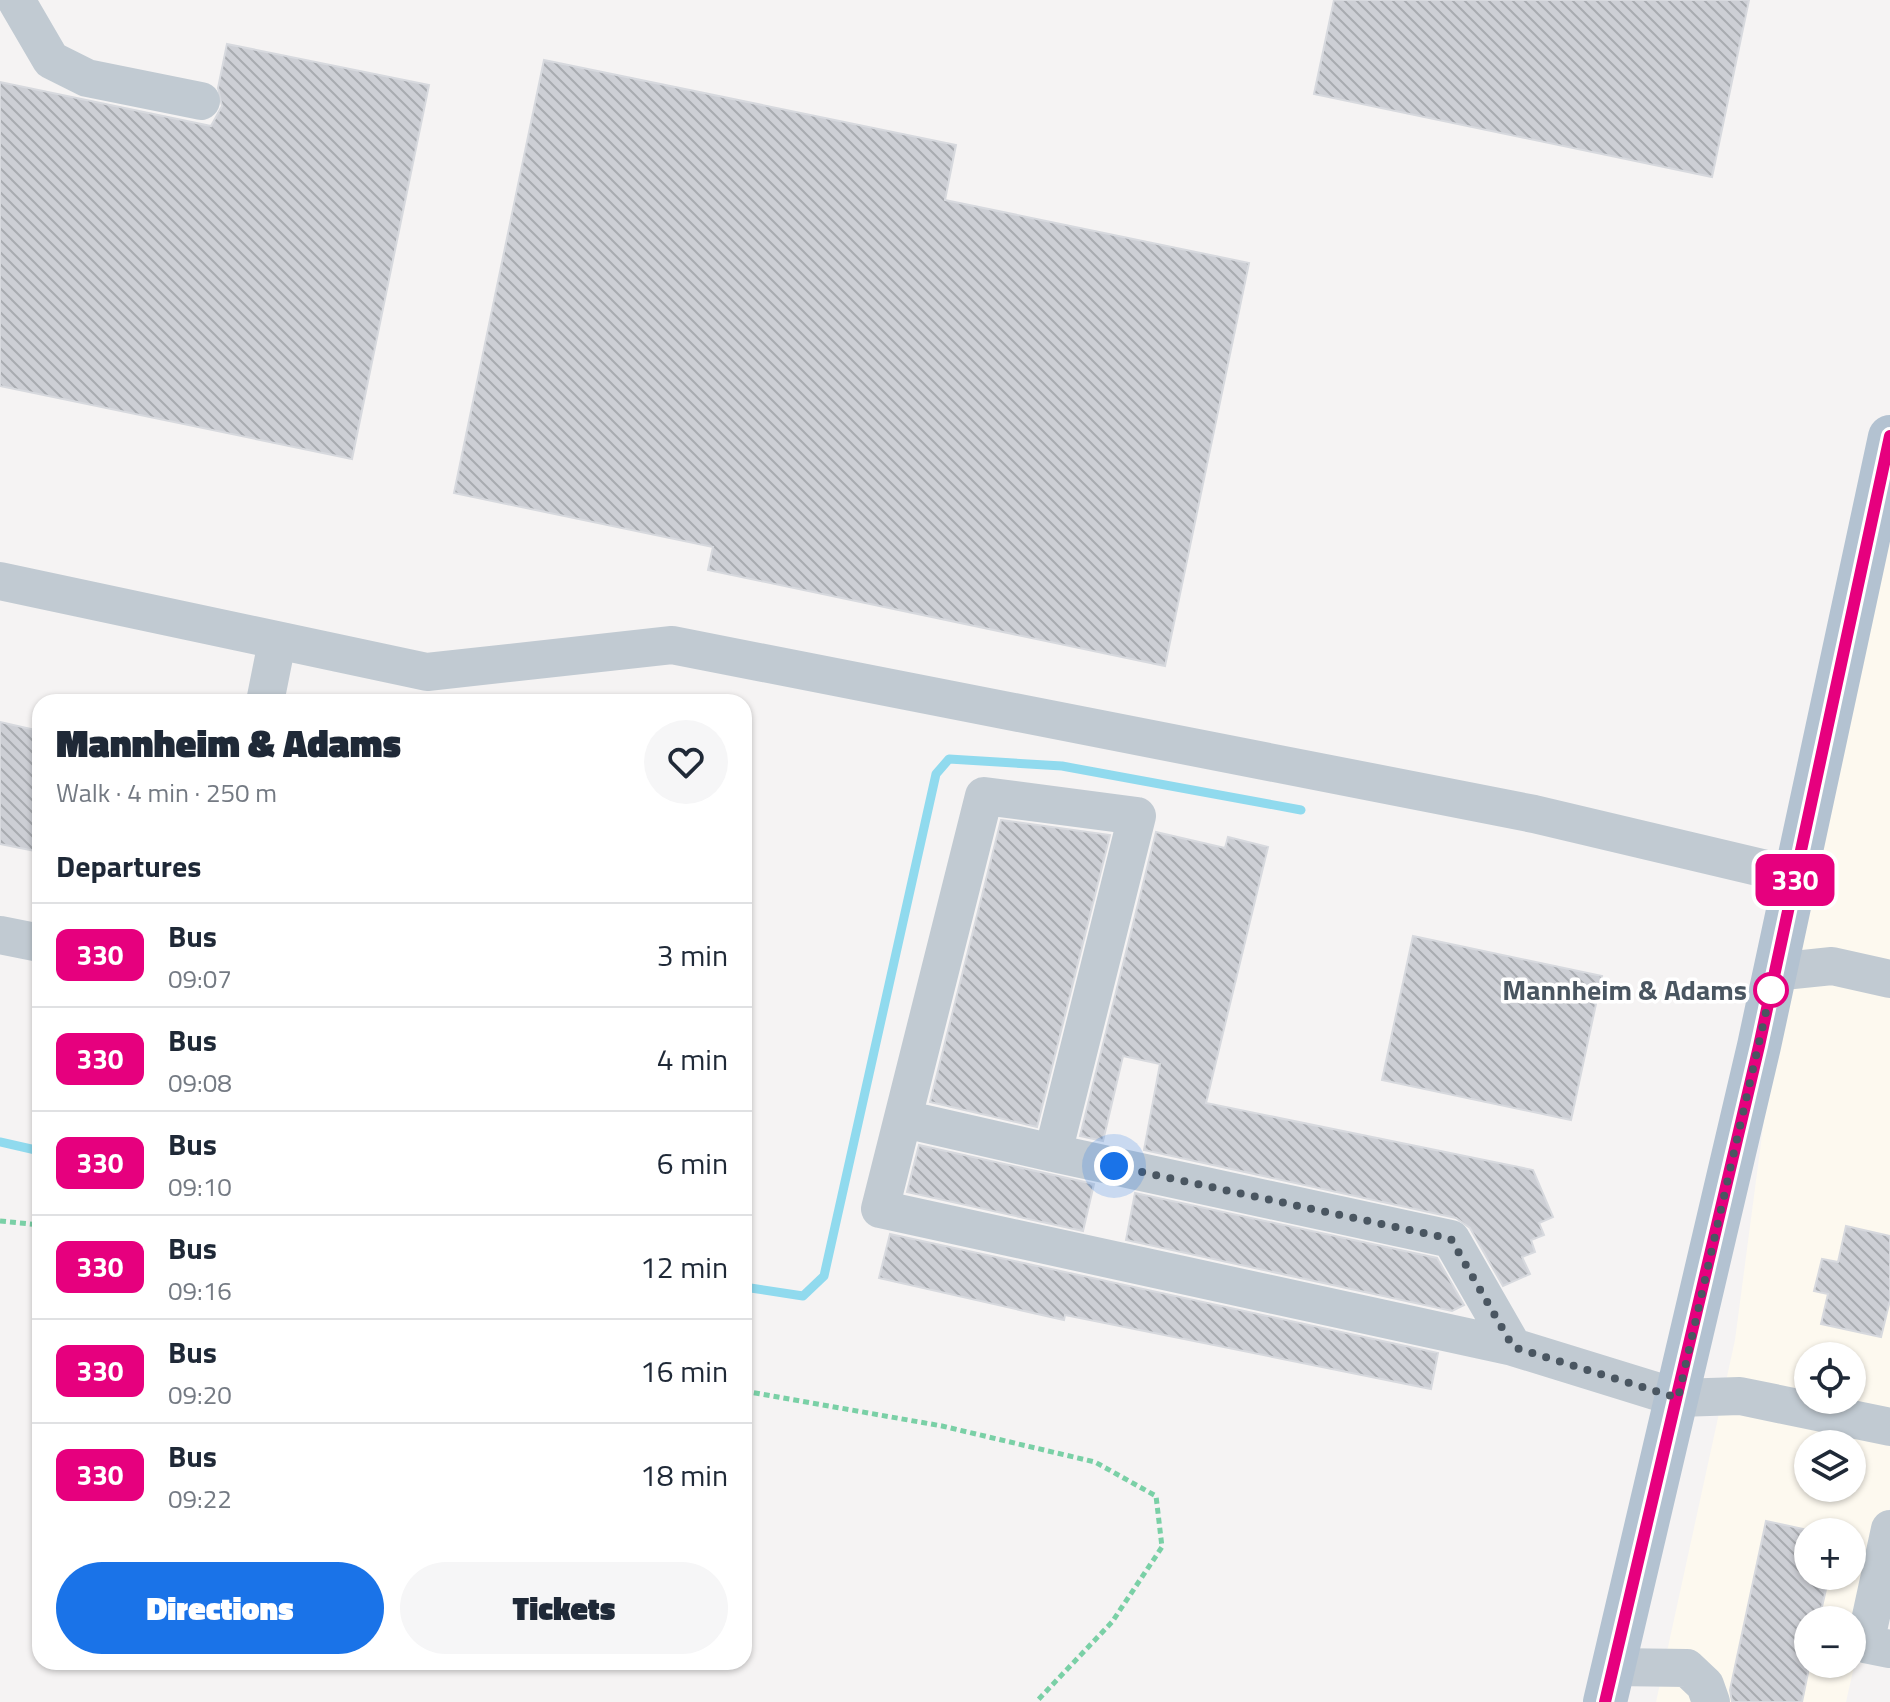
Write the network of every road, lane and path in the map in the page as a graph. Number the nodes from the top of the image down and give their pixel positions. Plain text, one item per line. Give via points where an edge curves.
1 (16, 0) edge
2 (201, 101) dead end
3 (1890, 437) edge
4 (1880, 529) edge
5 (0, 581) edge
6 (277, 642) junction
7 (267, 694) edge
8 (1796, 876) junction
9 (0, 935) edge
10 (32, 941) edge
11 (1775, 972) junction
12 (1890, 979) edge
13 (904, 1119) junction
14 (1053, 1153) junction
15 (0, 1221) edge
16 (32, 1224) edge
17 (1513, 1347) junction
18 (752, 1392) edge
19 (1678, 1398) junction
20 (1890, 1427) edge
21 (1890, 1529) edge
22 (1890, 1649) edge
23 (1610, 1684) edge
24 (1036, 1702) edge
25 (1711, 1702) edge

1 - 2 street via 51,60 87,78
3 - 4 main road
4 - 8 main road
5 - 6 street
6 - 7 street
6 - 8 street via 427,672 672,645 1534,814
8 - 11 main road
9 - 10 street
11 - 12 street via 1832,966
11 - 19 main road
13 - 14 street
13 - 14 street via 984,796 1137,816
13 - 17 street via 880,1209
14 - 17 street via 1451,1239
15 - 16 path
17 - 19 street
18 - 24 path via 942,1426 1095,1462 1156,1496 1162,1547 1112,1622
19 - 20 street via 1740,1396
19 - 23 main road
21 - 22 street via 1865,1644
23 - 25 street via 1687,1668 1705,1685

